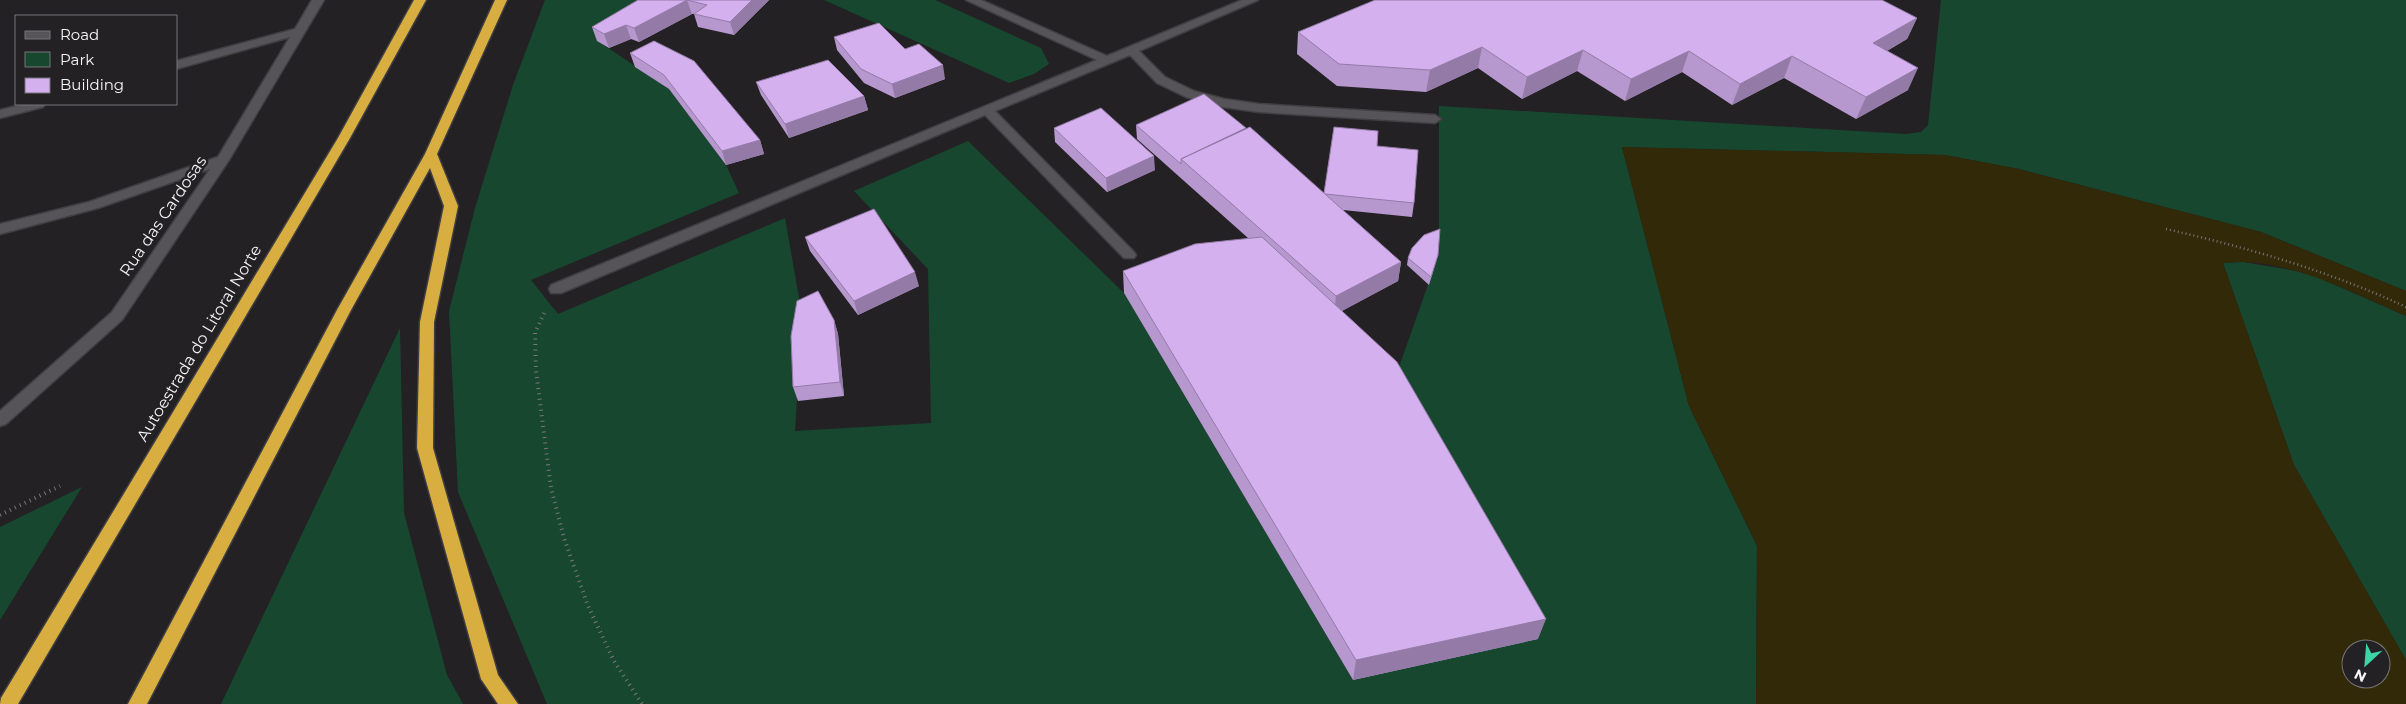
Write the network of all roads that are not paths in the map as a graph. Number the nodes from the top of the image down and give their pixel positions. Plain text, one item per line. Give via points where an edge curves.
1 (318, 0) edge
2 (420, 0) edge
3 (501, 0) edge
4 (972, 0) edge
5 (1252, 0) edge
6 (300, 31) junction
7 (1131, 50) junction
8 (1108, 60) junction
9 (178, 65) edge
10 (35, 105) edge
11 (987, 110) junction
12 (0, 114) edge
13 (1435, 119) dead end
14 (432, 154) junction
15 (223, 160) junction
16 (0, 229) edge
17 (1129, 255) dead end
18 (556, 289) road end
19 (0, 420) edge
20 (8, 704) edge
21 (137, 704) edge
22 (509, 704) edge

1 - 6 street, Rua das Cardosas
2 - 20 highway, Autoestrada do Litoral Norte via 344,138
3 - 14 highway
4 - 8 street
5 - 7 street
6 - 9 street
6 - 15 street, Rua das Cardosas
7 - 8 street
7 - 13 street via 1161,80 1190,94 1223,103
8 - 11 street
10 - 12 street
11 - 17 street
11 - 18 street
14 - 21 highway via 344,310
14 - 22 highway via 451,206 427,322 425,448 490,679
15 - 16 street via 93,205
15 - 19 street, Rua das Cardosas via 117,316

